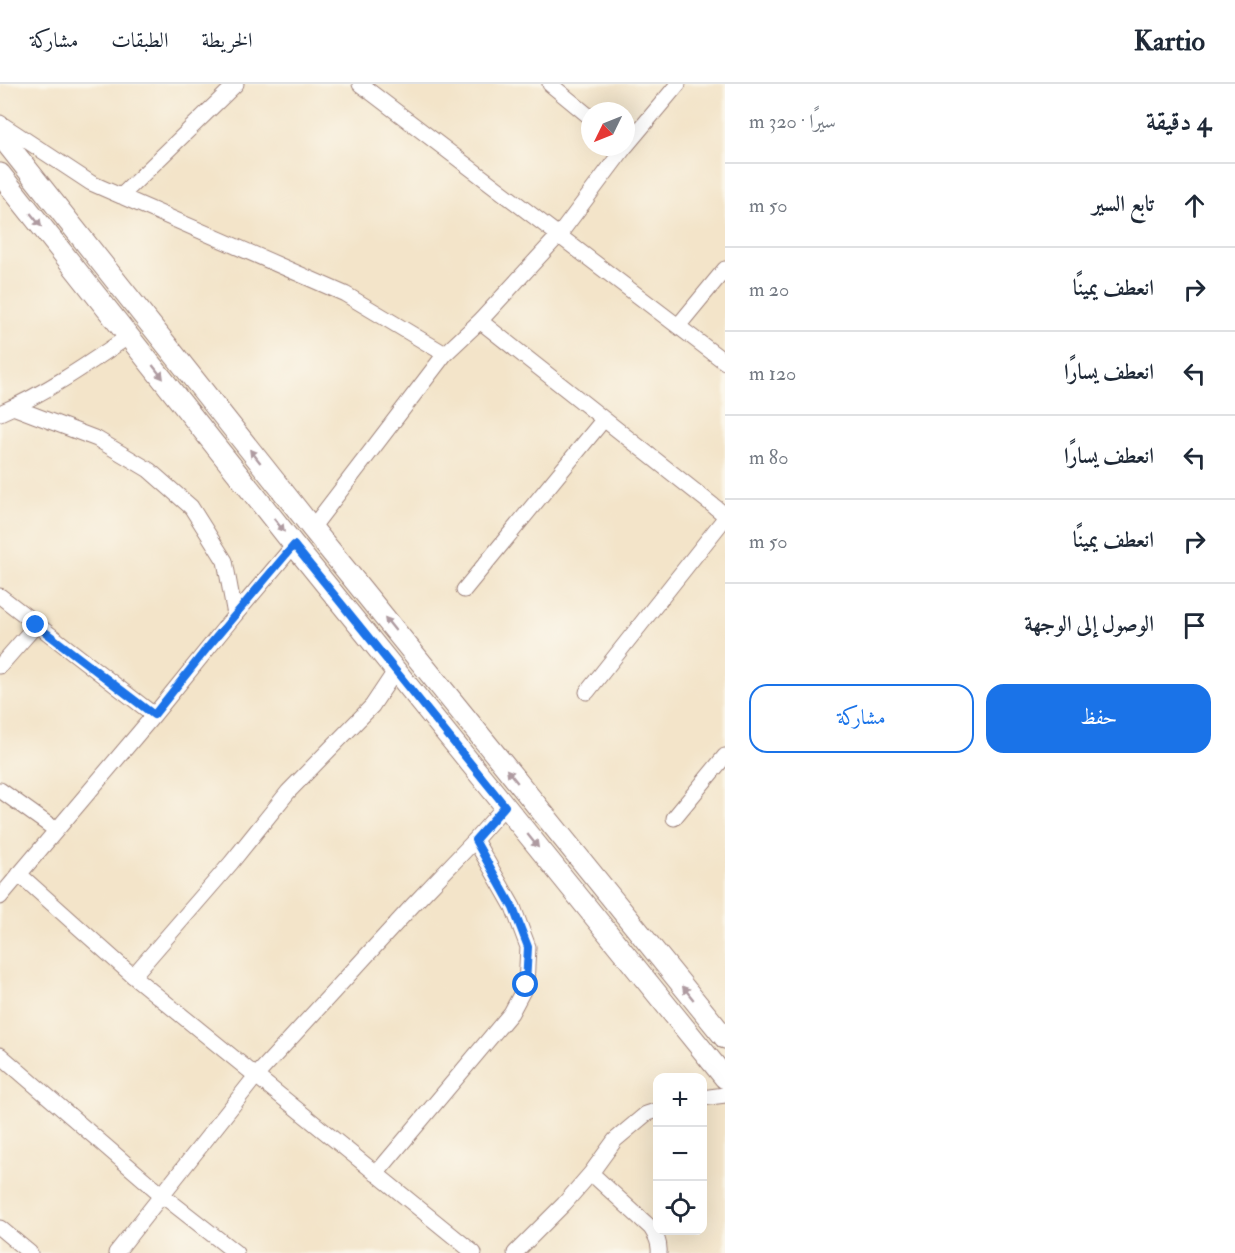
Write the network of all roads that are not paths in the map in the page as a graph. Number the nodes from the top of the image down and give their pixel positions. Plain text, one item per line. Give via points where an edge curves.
1 (236, 84) edge
2 (360, 84) edge
3 (550, 84) edge
4 (678, 84) edge
5 (581, 110) edge
6 (0, 123) edge
7 (0, 135) edge
8 (635, 135) edge
9 (618, 156) edge
10 (0, 174) edge
11 (121, 196) junction
12 (559, 235) junction
13 (725, 269) edge
14 (480, 321) junction
15 (678, 326) junction
16 (129, 336) junction
17 (445, 354) junction
18 (725, 362) edge
19 (7, 410) edge
20 (604, 419) junction
21 (725, 516) edge
22 (312, 528) junction
23 (294, 545) junction
24 (464, 590) dead end
25 (0, 596) edge
26 (235, 615) junction
27 (36, 625) junction
28 (0, 666) edge
29 (396, 670) junction
30 (587, 692) dead end
31 (154, 715) junction
32 (725, 756) edge
33 (0, 790) edge
34 (505, 806) junction
35 (674, 818) dead end
36 (56, 830) junction
37 (475, 840) junction
38 (19, 874) junction
39 (0, 897) edge
40 (134, 976) junction
41 (725, 1038) edge
42 (0, 1055) edge
43 (256, 1076) junction
44 (725, 1078) edge
45 (725, 1095) edge
46 (707, 1097) edge
47 (653, 1111) edge
48 (591, 1173) junction
49 (376, 1174) junction
50 (162, 1195) junction
51 (0, 1228) edge
52 (30, 1253) edge
53 (116, 1253) edge
54 (236, 1253) edge
55 (474, 1253) edge
56 (515, 1253) edge
57 (658, 1253) edge

1 - 11 street
2 - 12 street
3 - 5 street
4 - 8 street
6 - 11 street via 91,183
22 -> 7 street
9 - 12 street
10 -> 16 street
11 - 17 street via 345,294
12 - 14 street
12 - 15 street
13 - 15 street
14 - 17 street
14 - 20 street
15 - 18 street
16 - 19 street
16 -> 23 street
17 - 22 street
19 - 26 street via 97,439 149,470 191,507 225,561
20 - 21 street
20 - 24 street
21 - 30 street
41 -> 22 street
23 - 26 street
23 - 29 street
25 - 27 street
26 - 31 street
27 - 28 street
27 - 31 street
29 - 34 street
29 - 40 street via 372,706 288,792
31 - 36 street
32 - 35 street
33 - 36 street
34 - 37 street
34 -> 44 street
36 - 38 street
37 - 43 street
37 - 49 street via 513,908 528,947 526,985 511,1013
38 - 39 street
38 - 40 street
40 - 43 street
42 - 50 street
43 - 49 street
43 - 50 street
45 - 46 street
47 - 48 street via 615,1140
48 - 56 street
48 - 57 street via 651,1228 658,1238
49 - 55 street
50 - 53 street
50 - 54 street
51 - 52 street

